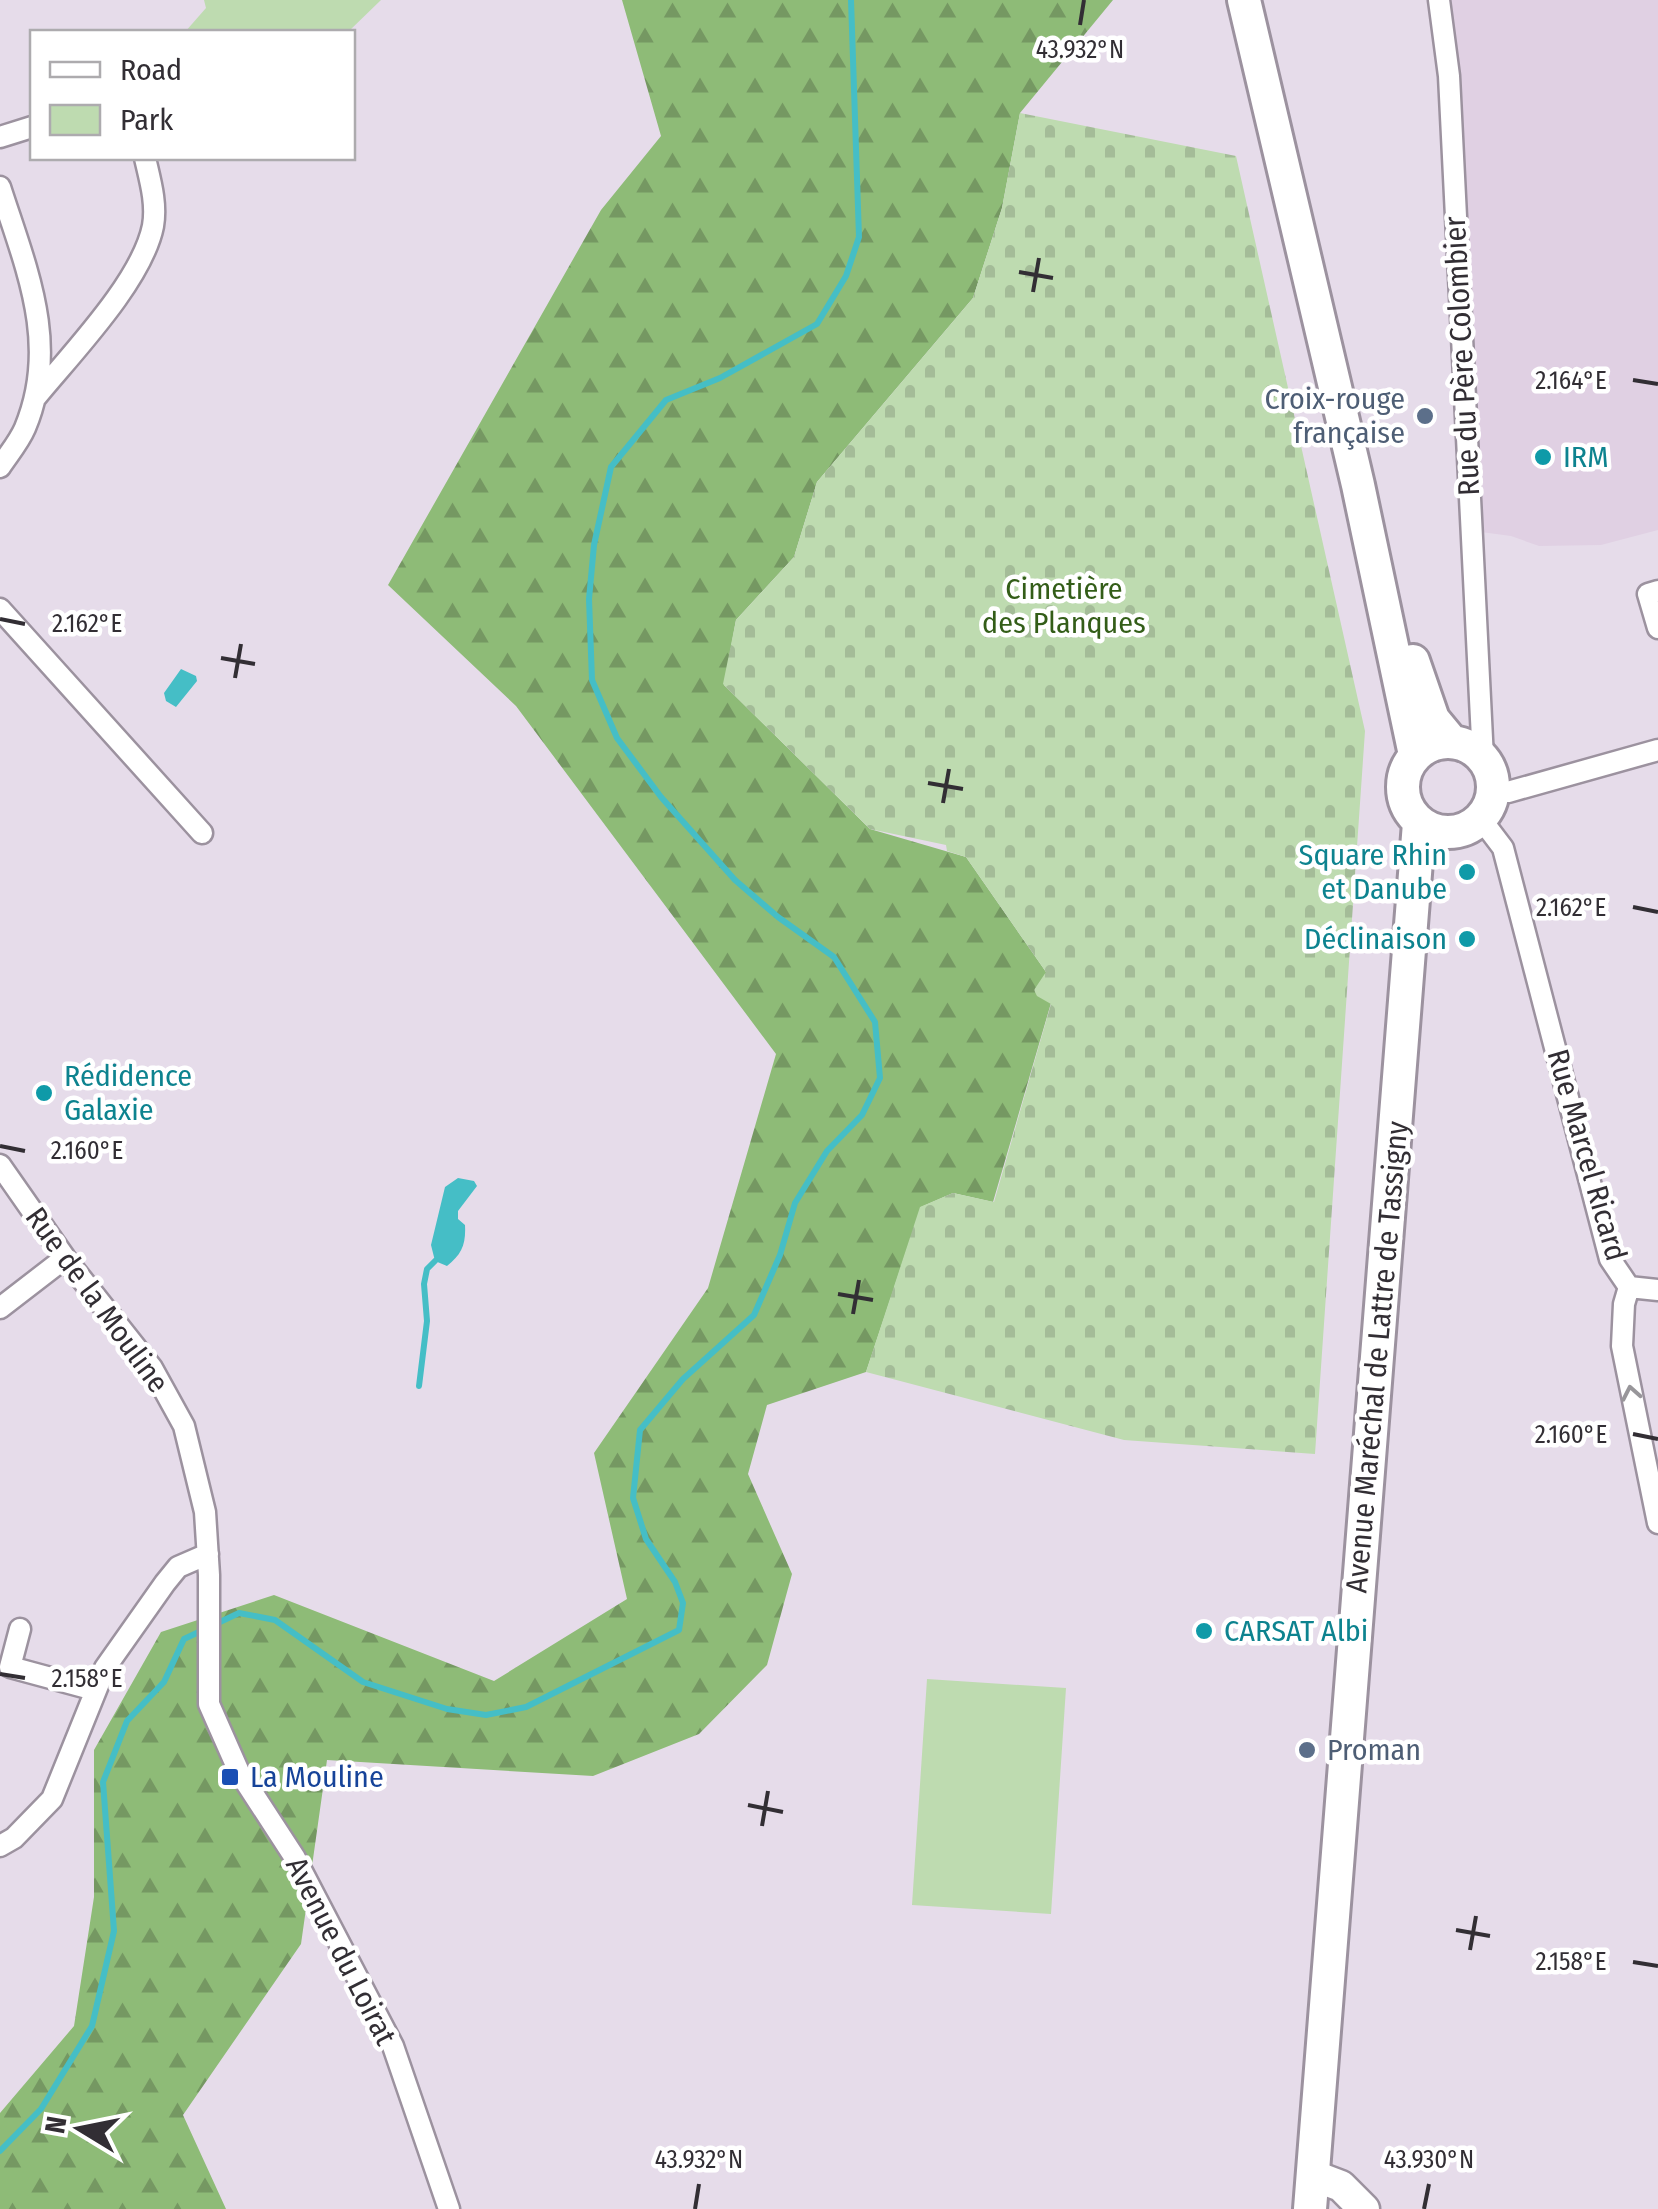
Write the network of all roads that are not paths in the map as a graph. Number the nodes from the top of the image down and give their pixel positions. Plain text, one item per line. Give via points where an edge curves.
1 (1244, 0) edge
2 (1439, 0) edge
3 (30, 128) edge
4 (0, 137) edge
5 (145, 160) edge
6 (0, 187) edge
7 (32, 402) junction
8 (0, 468) edge
9 (1358, 485) junction
10 (1658, 591) edge
11 (0, 609) edge
12 (1658, 628) edge
13 (1466, 748) junction
14 (1658, 750) edge
15 (1416, 755) junction
16 (1462, 819) junction
17 (202, 833) dead end
18 (0, 1165) edge
19 (65, 1258) junction
20 (1629, 1287) junction
21 (1658, 1290) edge
22 (0, 1308) edge
23 (1658, 1523) edge
24 (208, 1554) junction
25 (20, 1628) dead end
26 (96, 1690) junction
27 (209, 1704) joint
28 (0, 1846) edge
29 (1312, 2174) junction
30 (449, 2209) edge
31 (1310, 2209) edge
32 (1364, 2209) edge

1 - 9 main road
2 - 13 street, Rue du Père Colombier via 1449,76 1479,712
3 - 4 street
5 - 7 street via 153,227 140,260 110,308
6 - 7 street via 38,305 41,366
7 - 8 street
9 - 13 main road via 1429,710
9 - 15 main road
10 - 12 street via 1648,594
11 - 17 street
13 - 15 main road via 1426,747
13 - 16 main road via 1490,769
14 - 16 street via 1508,792
15 - 16 main road via 1402,782 1409,812
16 - 20 street, Rue Marcel Ricard via 1503,848 1610,1259
16 - 29 main road, Avenue Maréchal de Lattre de Tassigny via 1416,864
18 - 19 street, Rue de la Mouline
19 - 22 street
19 - 24 street, Rue de la Mouline via 152,1368 189,1438
20 - 21 street
23 -> 20 street, Rue Marcel Ricard via 1622,1346
24 - 26 street via 178,1567
24 - 27 street, Rue de la Mouline
25 - 26 street via 10,1667
26 - 28 street via 52,1799
27 - 30 street, Avenue du Loirat via 239,1772 295,1858 393,2046
29 - 31 main road, Avenue Maréchal de Lattre de Tassigny
29 - 32 main road via 1342,2186

